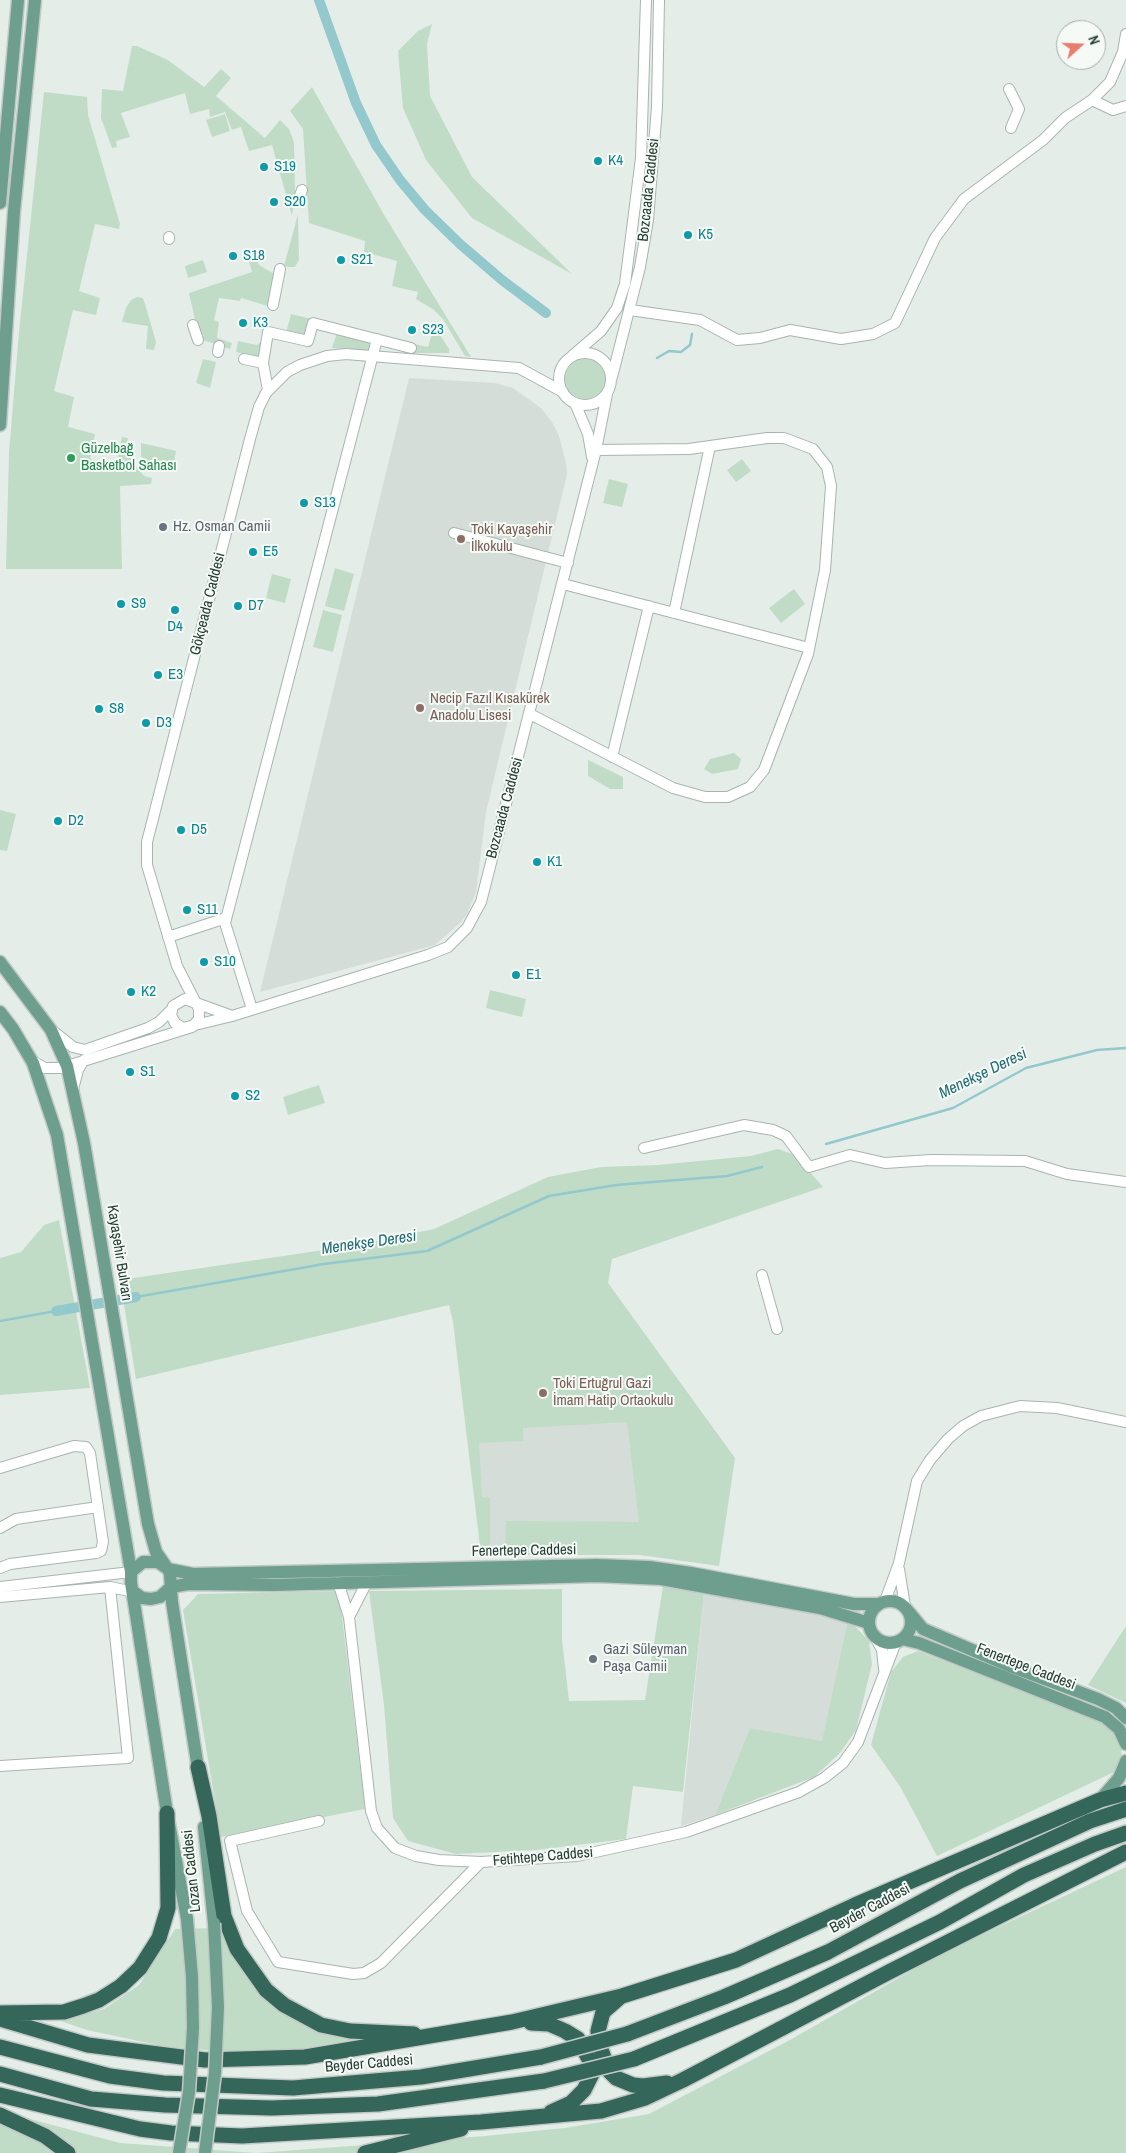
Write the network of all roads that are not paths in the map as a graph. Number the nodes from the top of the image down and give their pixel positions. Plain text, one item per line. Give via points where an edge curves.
1 (18, 0) edge
2 (35, 0) edge
3 (646, 0) edge
4 (659, 0) edge
5 (1126, 34) edge
6 (1009, 89) dead end
7 (1092, 100) junction
8 (1126, 106) edge
9 (1011, 128) dead end
10 (302, 190) dead end
11 (298, 201) dead end
12 (0, 203) edge
13 (280, 270) dead end
14 (273, 305) dead end
15 (630, 310) junction
16 (193, 325) dead end
17 (377, 339) junction
18 (198, 340) dead end
19 (411, 348) dead end
20 (372, 355) junction
21 (572, 356) junction
22 (244, 359) dead end
23 (263, 363) junction
24 (612, 377) junction
25 (268, 390) junction
26 (563, 392) junction
27 (607, 394) junction
28 (575, 403) junction
29 (0, 425) edge
30 (710, 446) junction
31 (595, 455) junction
32 (454, 533) dead end
33 (568, 563) junction
34 (563, 584) junction
35 (649, 606) junction
36 (674, 613) junction
37 (810, 648) junction
38 (530, 714) junction
39 (612, 757) junction
40 (226, 918) junction
41 (168, 937) junction
42 (0, 962) edge
43 (194, 1001) junction
44 (171, 1010) junction
45 (252, 1010) junction
46 (0, 1012) edge
47 (232, 1016) junction
48 (188, 1028) junction
49 (51, 1030) junction
50 (84, 1060) junction
51 (32, 1061) junction
52 (67, 1066) junction
53 (73, 1090) junction
54 (644, 1148) dead end
55 (1126, 1182) edge
56 (762, 1275) dead end
57 (777, 1329) dead end
58 (1126, 1422) edge
59 (0, 1468) edge
60 (98, 1507) junction
61 (0, 1528) edge
62 (899, 1563) junction
63 (166, 1567) junction
64 (0, 1568) edge
65 (131, 1572) junction
66 (338, 1582) junction
67 (367, 1582) junction
68 (0, 1587) edge
69 (110, 1587) junction
70 (171, 1587) junction
71 (134, 1592) junction
72 (0, 1597) edge
73 (882, 1603) junction
74 (907, 1609) junction
75 (349, 1617) junction
76 (869, 1623) junction
77 (874, 1635) junction
78 (899, 1641) junction
79 (884, 1670) junction
80 (1009, 1672) junction
81 (1126, 1718) edge
82 (1126, 1744) edge
83 (1126, 1761) edge
84 (0, 1766) edge
85 (198, 1767) junction
86 (1126, 1793) edge
87 (1100, 1800) junction
88 (1126, 1808) edge
89 (167, 1813) junction
90 (319, 1822) dead end
91 (1126, 1833) edge
92 (1126, 1852) edge
93 (481, 1862) junction
94 (622, 1996) junction
95 (0, 2013) edge
96 (0, 2019) edge
97 (512, 2022) junction
98 (433, 2035) junction
99 (0, 2046) edge
100 (0, 2074) edge
101 (683, 2080) junction
102 (0, 2095) edge
103 (0, 2115) edge
104 (537, 2117) junction
105 (481, 2122) junction
106 (68, 2153) edge
107 (179, 2153) edge
108 (205, 2153) edge
109 (365, 2153) edge

1 - 12 main road
2 - 29 main road via 14,211
3 - 21 street, Bozcaada Caddesi via 641,158 625,284 617,308 601,331
4 - 15 street, Bozcaada Caddesi via 657,107 648,220
5 - 7 street via 1123,52 1110,82
6 - 9 street via 1019,109
7 - 8 street via 1113,110
7 - 15 street via 964,199 935,238 895,323 873,334 841,339 790,330 737,340 700,320
10 - 11 street
13 - 14 street
15 - 24 street, Bozcaada Caddesi
16 - 18 street
17 - 19 street
17 - 20 street
17 - 23 street via 313,323 308,341 268,332
20 - 25 street, Gökçeada Caddesi via 327,356 300,365
20 - 26 street, Gökçeada Caddesi via 519,368
20 - 40 street
21 - 24 street via 589,353 598,356 610,368
21 - 26 street via 561,368
22 - 23 street
23 - 25 street
24 - 27 street
25 - 41 street, Gökçeada Caddesi via 259,407 147,842 147,864
26 - 28 street
27 - 28 street via 593,404
27 - 31 street, Bozcaada Caddesi
28 - 31 street
30 - 31 street
30 - 36 street
30 - 37 street via 784,438 813,449 827,467 831,486 826,561
31 - 33 street, Bozcaada Caddesi
32 - 33 street
33 - 34 street, Bozcaada Caddesi
34 - 35 street
34 - 38 street, Bozcaada Caddesi
35 - 36 street
35 - 39 street
36 - 37 street
37 - 39 street via 764,770 750,787 728,797 705,797 673,788
38 - 39 street
38 - 45 street, Bozcaada Caddesi via 481,902 458,938 448,947 428,955
40 - 41 street
40 - 45 street via 224,923
41 - 43 street, Gökçeada Caddesi via 177,966
42 - 49 main road, Kayaşehir Bulvarı
43 - 44 street via 180,1000
43 - 47 street
43 - 48 street via 199,1019
44 - 48 street via 175,1024
44 - 49 street via 160,1022 148,1028 85,1050 73,1047
45 - 47 street, Bozcaada Caddesi
46 - 51 main road
47 - 48 street, Bozcaada Caddesi
48 - 50 street, Bozcaada Caddesi
49 - 52 main road, Kayaşehir Bulvarı
50 - 52 street, Bozcaada Caddesi
50 - 53 street
51 - 52 street, Bozcaada Caddesi via 50,1069
51 - 65 main road via 57,1135
52 - 53 main road, Kayaşehir Bulvarı
53 - 63 main road, Kayaşehir Bulvarı via 152,1542
54 - 55 street via 744,1125 773,1130 786,1136 809,1167 850,1154 885,1163 1025,1161 1067,1174
56 - 57 street
58 - 62 street via 1057,1408 1020,1406 1000,1410 963,1426 930,1460 917,1481
59 - 60 street via 74,1446 86,1447 90,1452
60 - 61 street via 16,1519
60 - 64 street via 103,1542 101,1551
62 - 73 street
62 - 74 street via 900,1586
63 - 65 main road via 158,1562 142,1562
63 - 70 main road
63 - 73 main road, Fenertepe Caddesi via 193,1574 597,1565 649,1567 854,1604
65 - 68 street
65 - 71 main road
66 - 67 main road, Fenertepe Caddesi
66 - 70 main road, Fenertepe Caddesi
66 - 75 street, Fetihtepe Caddesi
67 - 75 street
67 - 76 main road, Fenertepe Caddesi via 597,1576 661,1579 820,1608
69 - 71 street
69 - 72 street
69 - 84 street via 128,1758
70 - 71 main road via 155,1598 142,1598
70 - 85 main road, Lozan Caddesi
71 - 89 main road, Lozan Caddesi
73 - 74 main road via 892,1600
73 - 76 main road via 873,1608
74 - 78 main road via 910,1630
74 - 80 main road, Fenertepe Caddesi via 923,1629
75 - 93 street, Fetihtepe Caddesi via 371,1811 377,1828 395,1848 416,1856
76 - 77 main road
77 - 78 main road via 885,1642
77 - 79 street via 882,1650
78 - 79 street, Fetihtepe Caddesi
78 - 80 main road, Fenertepe Caddesi via 919,1642
79 - 93 street, Fetihtepe Caddesi via 858,1742 843,1763 799,1792 686,1832 630,1846 577,1856
80 - 81 main road, Fenertepe Caddesi via 1098,1699 1116,1708
80 - 82 main road, Fenertepe Caddesi via 1105,1716 1119,1730
83 - 87 main road via 1119,1778
85 - 98 highway via 224,1916 237,1949 266,1990 290,2009 321,2025 350,2031
85 - 108 main road, Lozan Caddesi, bridge via 214,1924 218,2007 215,2073
86 - 87 highway
87 - 94 highway via 854,1905 736,1960
88 - 99 highway, Beyder Caddesi, bridge via 1090,1821 960,1881 828,1952 724,1997 627,2034 541,2057 421,2077 303,2087 198,2085 110,2076
89 - 95 highway via 169,1889 166,1916 160,1938 140,1968 121,1986 84,2006 64,2012
89 - 107 main road, Lozan Caddesi, bridge via 187,1919 192,1977 189,2092
90 - 93 street via 230,1840 247,1911 278,1962 364,1973 381,1963
91 - 100 highway, bridge via 1024,1876 940,1922 790,1995 634,2059 544,2081 378,2104 272,2108 91,2099
92 - 101 highway
94 - 97 highway
94 - 101 highway via 604,2012 598,2031 599,2044 610,2071 616,2078 637,2086
96 - 98 highway via 88,2045 205,2060 304,2057
97 - 98 highway
97 - 104 highway via 550,2024 566,2031 578,2039 590,2061 592,2074 589,2084 578,2097 562,2108
101 - 104 highway via 645,2098 601,2111
102 - 105 highway via 140,2129 171,2133 242,2136
103 - 106 highway via 45,2136
104 - 105 highway
105 - 109 highway

